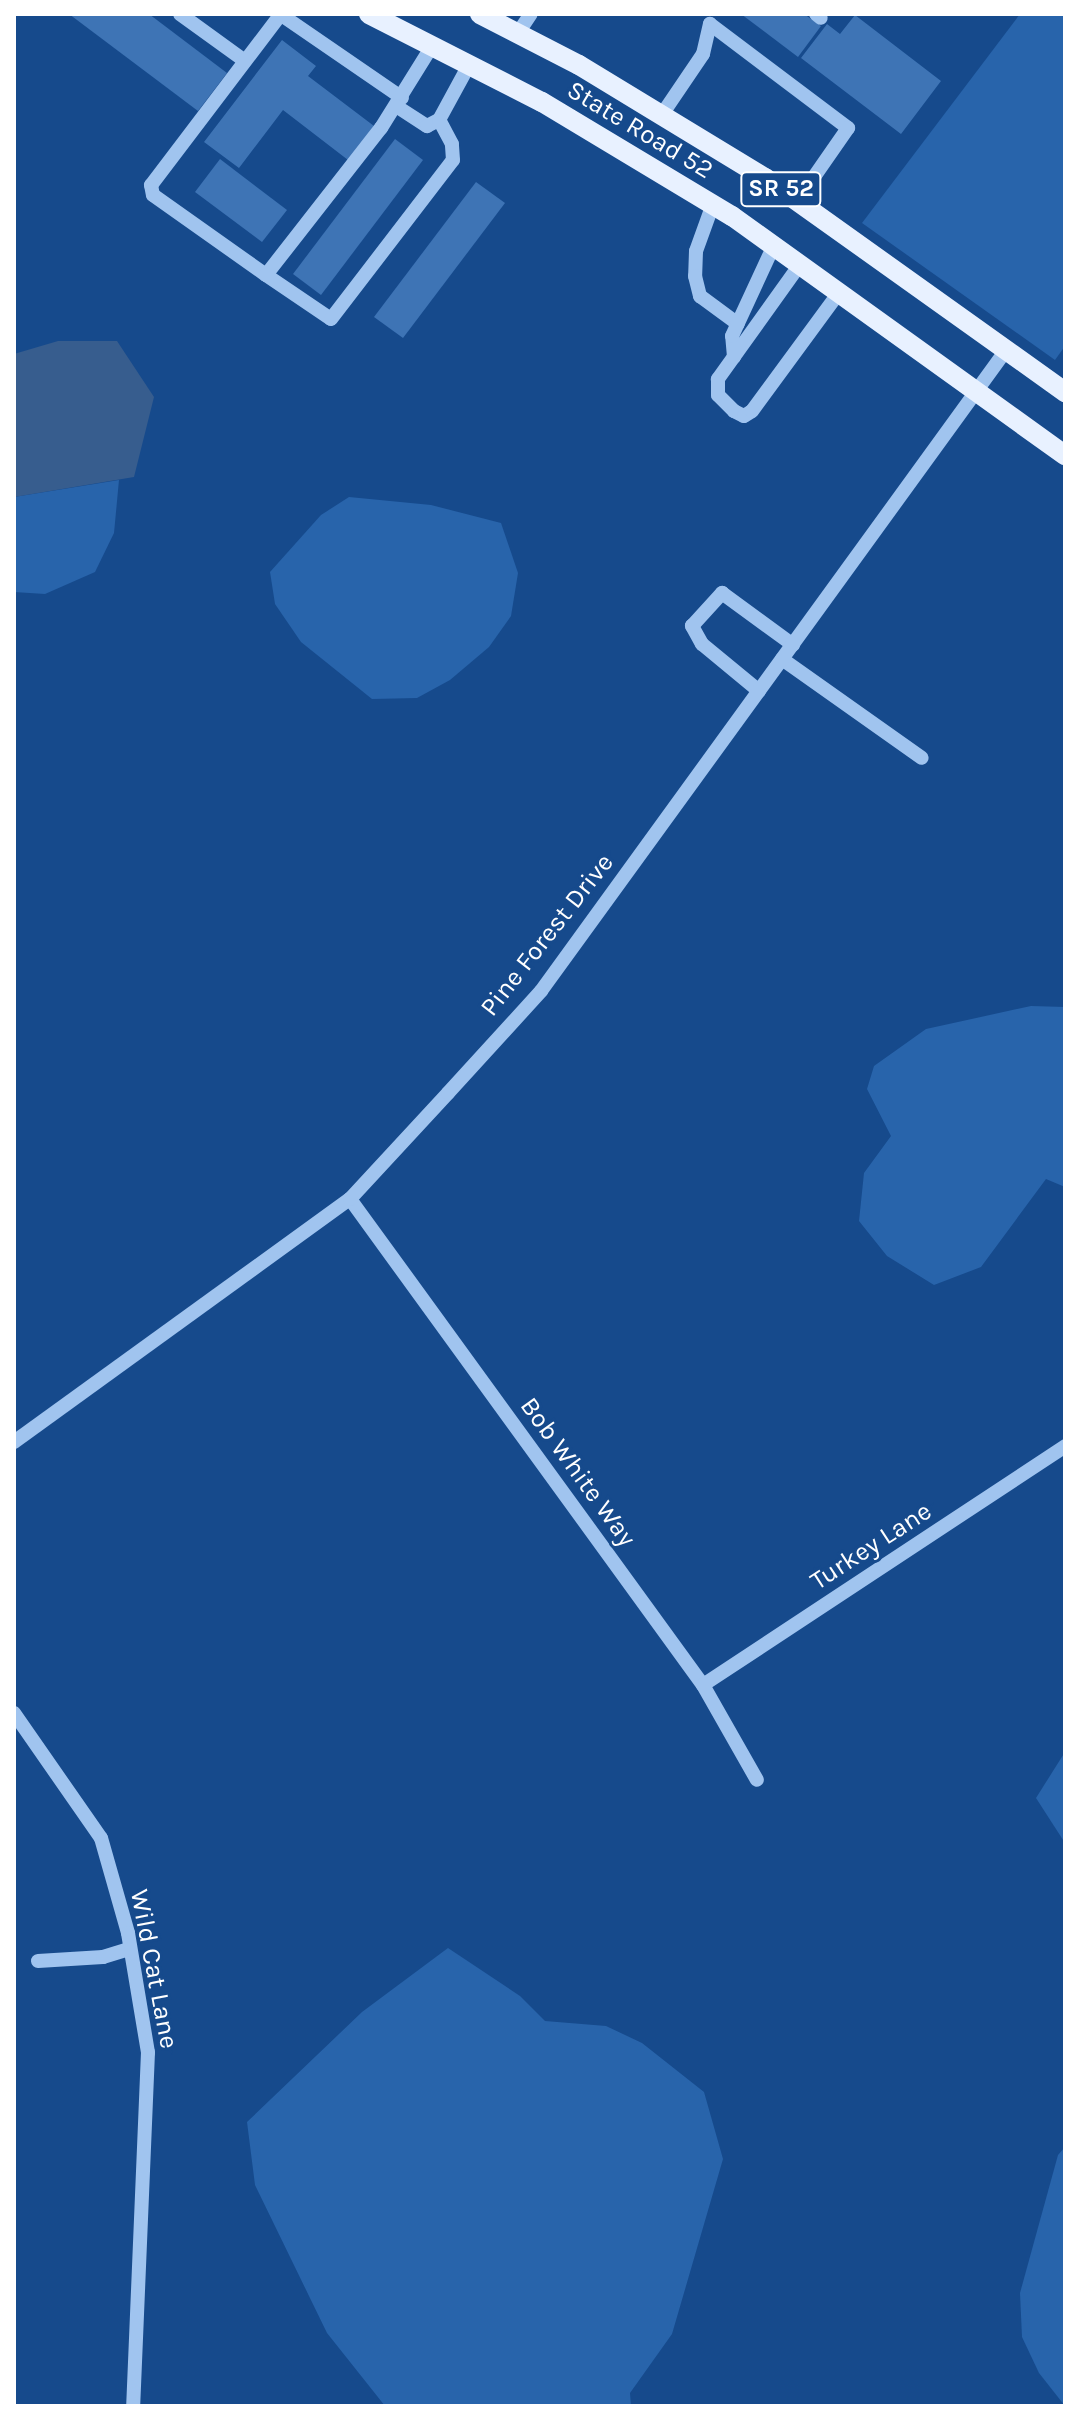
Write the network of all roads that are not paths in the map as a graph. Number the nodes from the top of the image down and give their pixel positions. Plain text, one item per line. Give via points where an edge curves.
1 (180, 14) edge
2 (280, 14) edge
3 (369, 14) edge
4 (480, 14) edge
5 (531, 14) edge
6 (711, 19) edge
7 (518, 33) junction
8 (432, 46) junction
9 (245, 61) junction
10 (469, 65) junction
11 (399, 102) junction
12 (663, 113) junction
13 (439, 120) junction
14 (798, 200) junction
15 (713, 204) junction
16 (774, 245) junction
17 (801, 263) junction
18 (266, 275) junction
19 (840, 291) junction
20 (738, 324) junction
21 (1007, 349) junction
22 (734, 357) junction
23 (978, 392) junction
24 (1065, 392) edge
25 (1065, 455) edge
26 (793, 645) junction
27 (782, 659) junction
28 (759, 691) junction
29 (922, 758) dead end
30 (350, 1199) junction
31 (14, 1442) edge
32 (1065, 1446) edge
33 (703, 1685) junction
34 (14, 1713) edge
35 (757, 1780) dead end
36 (130, 1949) junction
37 (38, 1961) dead end
38 (133, 2406) edge

1 - 9 street
2 - 9 street
2 - 11 street
3 - 8 main road, State Road 52 / SR 52
4 - 7 main road, State Road 52 / SR 52
5 - 7 street
6 - 12 street via 703,54
6 - 14 street via 848,128
7 - 12 main road, State Road 52 / SR 52
8 - 10 main road, State Road 52 / SR 52
8 - 11 street
9 - 18 street via 151,185 153,195
10 - 13 street
10 - 15 main road, State Road 52 / SR 52
11 - 13 street via 427,126
11 - 18 street
12 - 14 main road, State Road 52 / SR 52
13 - 18 street via 452,144 453,160 331,319
14 - 21 main road, State Road 52 / SR 52
15 - 16 main road, State Road 52 / SR 52
15 - 20 street via 696,251 695,276 700,296
16 - 17 main road, State Road 52 / SR 52
16 - 20 street via 751,285
17 - 19 main road, State Road 52 / SR 52
17 - 22 street
19 - 22 street via 744,416 723,402 716,388
19 - 23 main road, State Road 52 / SR 52
20 - 22 street
21 - 23 street, Pine Forest Drive
21 - 24 main road, State Road 52 / SR 52
23 - 25 main road, State Road 52 / SR 52
23 - 26 street, Pine Forest Drive
26 - 27 street, Pine Forest Drive
26 - 28 street via 722,593 692,626 702,644
27 - 28 street, Pine Forest Drive
27 - 29 street
28 - 30 street, Pine Forest Drive via 541,991
30 - 31 street, Pine Forest Drive
30 - 33 street, Bob White Way
32 - 33 street, Turkey Lane
33 - 35 street, Bob White Way
34 - 36 street, Wild Cat Lane via 101,1838
36 - 37 street via 103,1957
36 - 38 street, Wild Cat Lane via 148,2052

